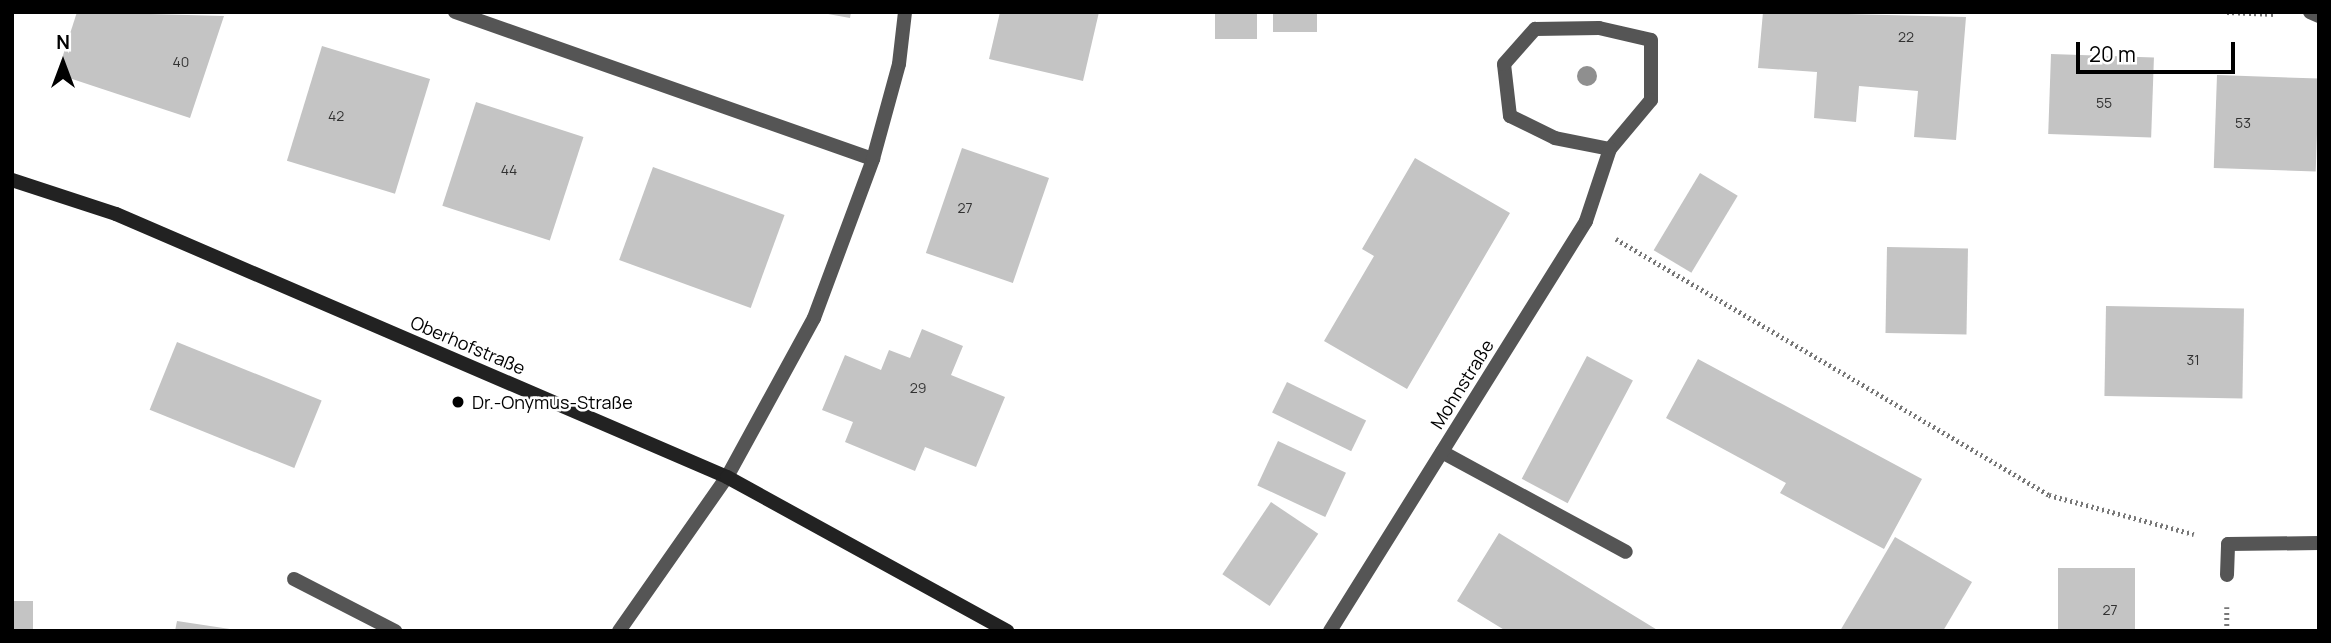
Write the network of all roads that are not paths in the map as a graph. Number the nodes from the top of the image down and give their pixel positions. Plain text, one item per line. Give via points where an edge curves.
1 (455, 12) edge
2 (905, 12) edge
3 (1610, 149) junction
4 (873, 159) junction
5 (12, 180) edge
6 (1442, 452) junction
7 (727, 477) junction
8 (2319, 543) edge
9 (1626, 552) dead end
10 (2227, 575) dead end
11 (294, 579) dead end
12 (395, 631) edge
13 (618, 631) edge
14 (1007, 631) edge
15 (1330, 631) edge

1 - 4 street
2 - 4 street via 899,64
3 - 3 street, Mohnstraße via 1651,100 1651,40 1599,28 1535,29 1504,64 1510,116 1555,138
3 - 6 street, Mohnstraße via 1586,221
4 - 7 street via 814,318
5 - 7 street, Oberhofstraße via 116,214
6 - 9 street
6 - 15 street, Mohnstraße
7 - 13 street
7 - 14 street, Oberhofstraße
8 - 10 street via 2228,544
11 - 12 street

